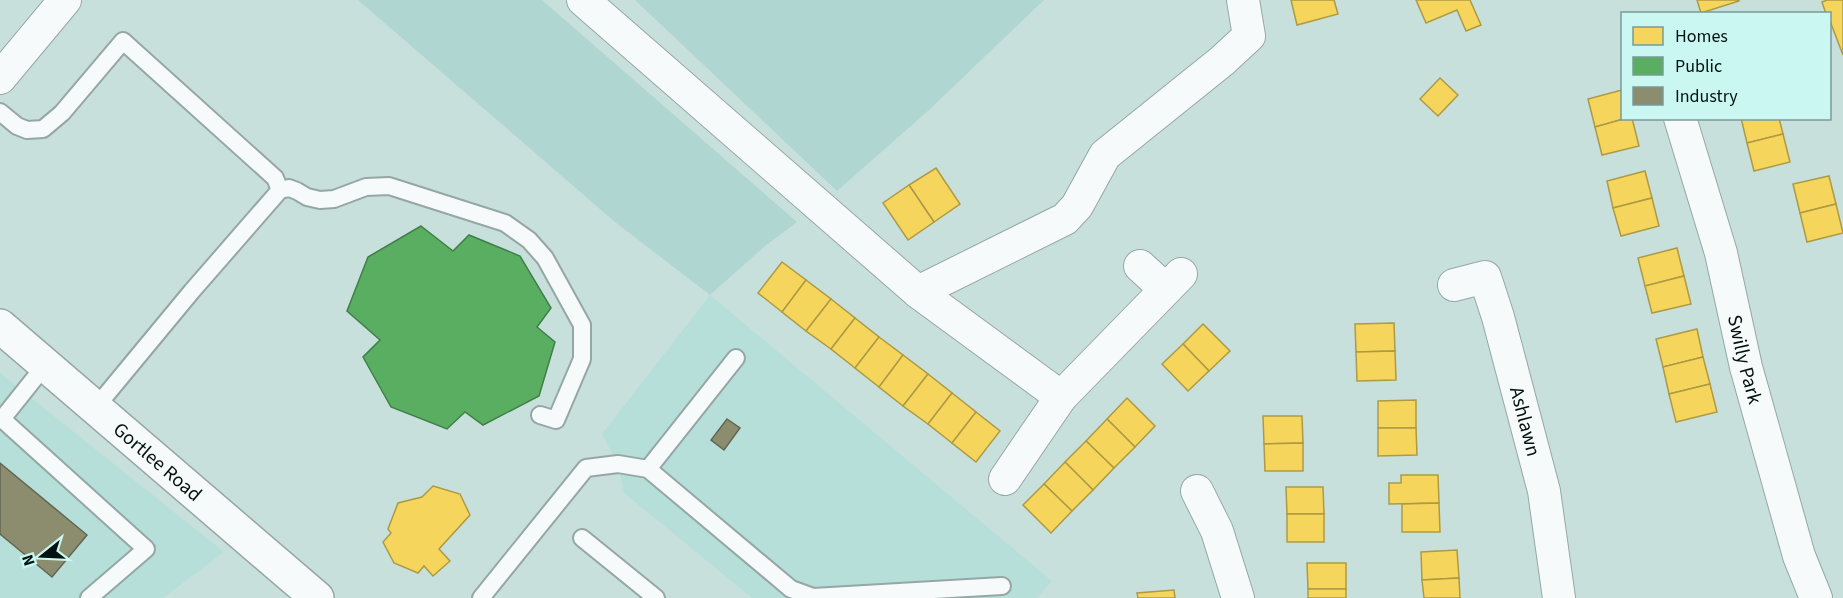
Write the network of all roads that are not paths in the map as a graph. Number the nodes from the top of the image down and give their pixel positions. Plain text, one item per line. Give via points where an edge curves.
1 (65, 0) edge
2 (583, 0) edge
3 (1243, 0) edge
4 (0, 78) edge
5 (0, 112) edge
6 (1681, 120) edge
7 (280, 190) junction
8 (1140, 266) dead end
9 (1454, 285) dead end
10 (918, 292) junction
11 (0, 326) edge
12 (736, 358) dead end
13 (46, 364) junction
14 (1061, 397) junction
15 (96, 408) junction
16 (540, 415) dead end
17 (648, 469) junction
18 (1005, 479) dead end
19 (1197, 491) dead end
20 (582, 538) dead end
21 (1002, 586) dead end
22 (89, 598) edge
23 (317, 598) edge
24 (481, 598) edge
25 (656, 598) edge
26 (1238, 598) edge
27 (1559, 598) edge
28 (1816, 598) edge

1 - 4 street
2 - 10 street
3 - 10 street via 1249,36 1105,155 1077,206 1065,219
5 - 7 lane via 27,130 43,129 62,113 123,41 275,178
6 - 28 street, Swilly Park via 1721,253 1746,367 1796,545
7 - 15 lane
7 - 16 lane via 289,188 320,200 389,186 505,223 529,240 545,258 582,325 582,359 556,420
8 - 14 street via 1173,282
9 - 27 street, Ashlawn via 1485,277 1544,492
10 - 14 street
11 - 13 street, Gortlee Road
12 - 17 lane
13 - 15 street, Gortlee Road
13 - 22 lane via 2,419 146,549
14 - 18 street
15 - 23 street, Gortlee Road
17 - 21 lane via 791,589 813,597
17 - 24 lane via 618,464 586,468
19 - 26 street via 1217,531
20 - 25 lane

